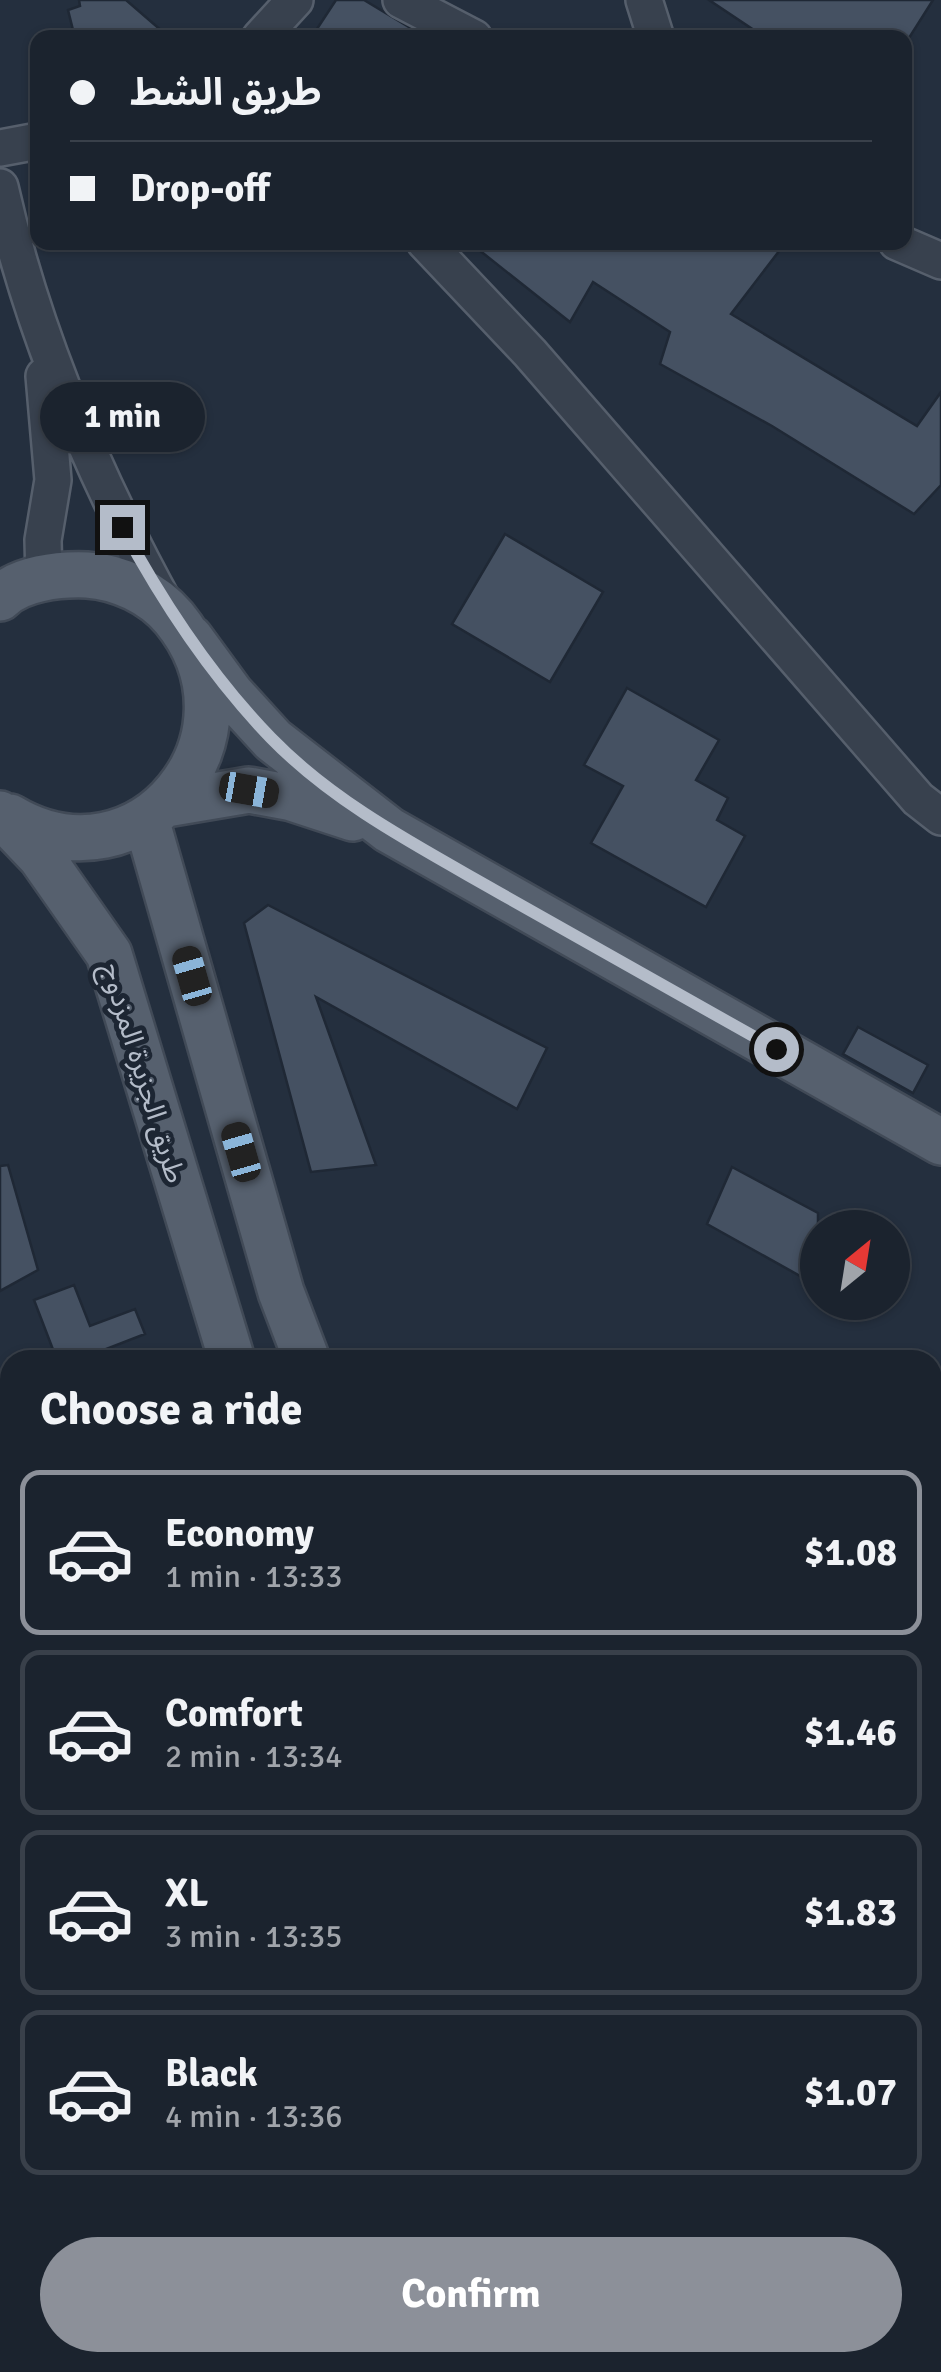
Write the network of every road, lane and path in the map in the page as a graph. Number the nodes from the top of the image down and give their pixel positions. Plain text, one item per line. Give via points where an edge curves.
1 (294, 0) edge
2 (400, 0) edge
3 (644, 0) edge
4 (267, 30) edge
5 (458, 30) edge
6 (653, 30) edge
7 (30, 142) edge
8 (0, 148) edge
9 (0, 186) edge
10 (912, 248) edge
11 (433, 250) edge
12 (941, 261) edge
13 (38, 325) junction
14 (13, 588) edge
15 (179, 624) junction
16 (156, 811) junction
17 (0, 812) edge
18 (941, 817) edge
19 (388, 830) junction
20 (941, 1142) edge
21 (229, 1350) edge
22 (303, 1350) edge

1 - 4 street
2 - 5 street
3 - 6 street
7 - 8 street
9 - 13 street
10 - 12 street
11 - 18 street via 918,799
13 - 14 street via 53,480 44,540
13 - 15 street via 90,459
14 - 15 main road via 96,576 146,594
15 - 16 main road via 205,672 210,707 190,776
15 - 19 main road via 273,740
16 - 17 main road via 109,834 69,838 30,829
16 - 19 main road via 249,790
16 - 22 main road via 281,1292
17 - 21 main road, طريق الجزيرة المزدوج via 42,857 109,954
19 - 20 main road

